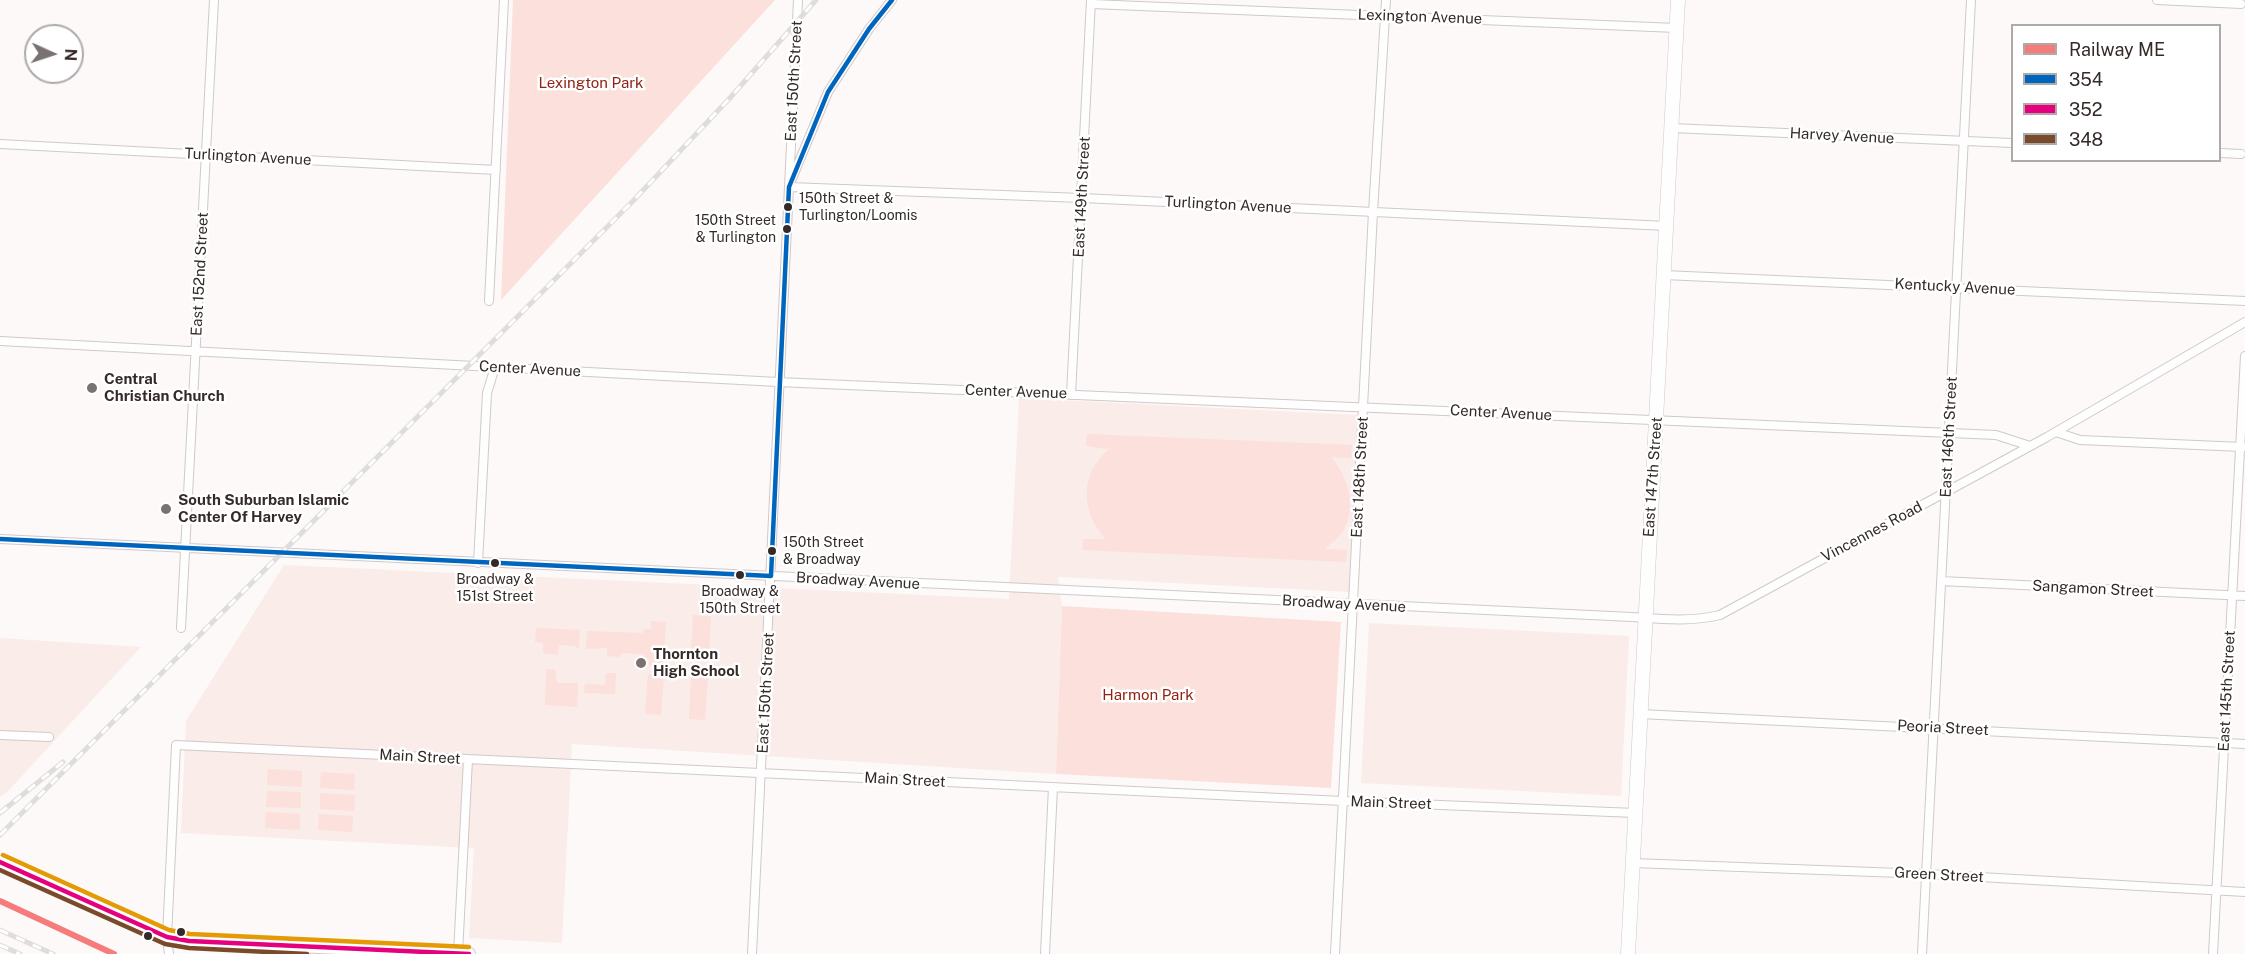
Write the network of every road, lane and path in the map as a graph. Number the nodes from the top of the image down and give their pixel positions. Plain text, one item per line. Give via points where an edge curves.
1 (214, 0) edge
2 (504, 0) edge
3 (798, 0) edge
4 (892, 0) edge
5 (1386, 0) edge
6 (1678, 0) edge
7 (1971, 0) edge
8 (2157, 0) edge
9 (1091, 2) edge
10 (2241, 4) dead end
11 (1385, 16) junction
12 (1677, 28) junction
13 (1672, 128) junction
14 (1964, 141) junction
15 (2011, 143) edge
16 (0, 144) edge
17 (2221, 153) edge
18 (2241, 154) dead end
19 (206, 155) junction
20 (496, 170) junction
21 (789, 187) junction
22 (1082, 198) junction
23 (1373, 212) junction
24 (1667, 226) junction
25 (1664, 275) junction
26 (1956, 287) junction
27 (489, 301) dead end
28 (2245, 301) edge
29 (2245, 322) edge
30 (0, 341) edge
31 (196, 352) junction
32 (2245, 356) edge
33 (495, 367) junction
34 (778, 382) junction
35 (1071, 395) junction
36 (1363, 407) junction
37 (1657, 420) junction
38 (2056, 432) junction
39 (1949, 433) junction
40 (2030, 446) junction
41 (2242, 447) edge
42 (1946, 493) junction
43 (0, 539) edge
44 (186, 548) junction
45 (477, 563) junction
46 (771, 576) junction
47 (1941, 581) junction
48 (2232, 596) junction
49 (2245, 596) edge
50 (1354, 604) junction
51 (1645, 618) junction
52 (181, 628) dead end
53 (1640, 714) junction
54 (1934, 727) junction
55 (0, 735) edge
56 (49, 737) dead end
57 (2224, 743) junction
58 (2245, 744) edge
59 (468, 759) junction
60 (761, 773) junction
61 (1053, 787) junction
62 (1344, 801) junction
63 (1635, 813) junction
64 (0, 862) edge
65 (1632, 863) junction
66 (1927, 874) junction
67 (2217, 891) junction
68 (2245, 892) edge
69 (167, 937) junction
70 (164, 954) edge
71 (169, 954) edge
72 (458, 954) edge
73 (470, 954) edge
74 (752, 954) edge
75 (1045, 954) edge
76 (1335, 954) edge
77 (1628, 954) edge
78 (1922, 954) edge
79 (2213, 954) edge

1 - 19 street, East 152nd Street
2 - 20 street
3 - 21 street, East 150th Street
4 - 21 street via 828,92
5 - 11 street, East 148th Street
6 - 12 main road, East 147th Street
7 - 14 street, East 146th Street
8 - 10 street
9 - 11 street, Lexington Avenue
9 - 22 street, East 149th Street
11 - 12 street, Lexington Avenue
11 - 23 street, East 148th Street
12 - 13 main road, East 147th Street
13 - 14 street, Harvey Avenue
13 - 24 main road, East 147th Street
14 - 15 street, Harvey Avenue
14 - 26 street, East 146th Street
16 - 19 street, Turlington Avenue
17 - 18 street
19 - 20 street, Turlington Avenue
19 - 31 street, East 152nd Street
20 - 27 street
21 - 22 street, Turlington Avenue
21 - 34 street, East 150th Street
22 - 23 street, Turlington Avenue
22 - 35 street, East 149th Street
23 - 24 street, Turlington Avenue
23 - 36 street, East 148th Street
24 - 25 main road, East 147th Street
25 - 26 street, Kentucky Avenue
25 - 37 main road, East 147th Street
26 - 28 street, Kentucky Avenue
26 - 39 street, East 146th Street
29 - 38 street, Vincennes Road
30 - 31 street, Center Avenue
31 - 33 street, Center Avenue
31 - 44 street, East 152nd Street
32 - 41 street, East 145th Street
33 - 34 street, Center Avenue
33 - 45 street via 487,393
34 - 35 street, Center Avenue
34 - 46 street, East 150th Street
35 - 36 street, Center Avenue
36 - 37 street, Center Avenue
36 - 50 street, East 148th Street
37 - 39 street, Center Avenue
37 - 51 main road, East 147th Street
38 - 40 street, Vincennes Road
38 - 41 street via 2080,440
39 - 40 street, Center Avenue via 1996,435
39 - 42 street, East 146th Street
40 - 42 street, Vincennes Road
41 - 48 street, East 145th Street
42 - 47 street, East 146th Street
42 - 51 street, Vincennes Road via 1720,615
43 - 44 street, Broadway Avenue
44 - 45 street, Broadway Avenue
44 - 52 street, East 152nd Street
45 - 46 street, Broadway Avenue
46 - 50 street, Broadway Avenue
46 - 60 street, East 150th Street
47 - 48 street, Sangamon Street
47 - 54 street, East 146th Street
48 - 49 street, Sangamon Street
48 - 57 street, East 145th Street
50 - 51 street, Broadway Avenue
50 - 62 street, East 148th Street
51 - 53 main road, East 147th Street
53 - 54 street, Peoria Street
53 - 63 main road, East 147th Street
54 - 57 street, Peoria Street
54 - 66 street, East 146th Street
55 - 56 street
57 - 58 street, Peoria Street
57 - 67 street, East 145th Street
59 - 60 street, Main Street
59 - 69 street, Main Street via 176,745
59 - 72 street
60 - 61 street, Main Street
60 - 74 street, East 150th Street
61 - 62 street, Main Street
61 - 75 street
62 - 63 street, Main Street
62 - 76 street, East 148th Street
63 - 65 main road, East 147th Street
64 - 69 street
65 - 66 street, Green Street
65 - 77 main road, East 147th Street
66 - 67 street, Green Street
66 - 78 street, East 146th Street
67 - 68 street, Green Street
67 - 79 street, East 145th Street
69 - 70 street
69 - 71 street
69 - 72 street
72 - 73 street

